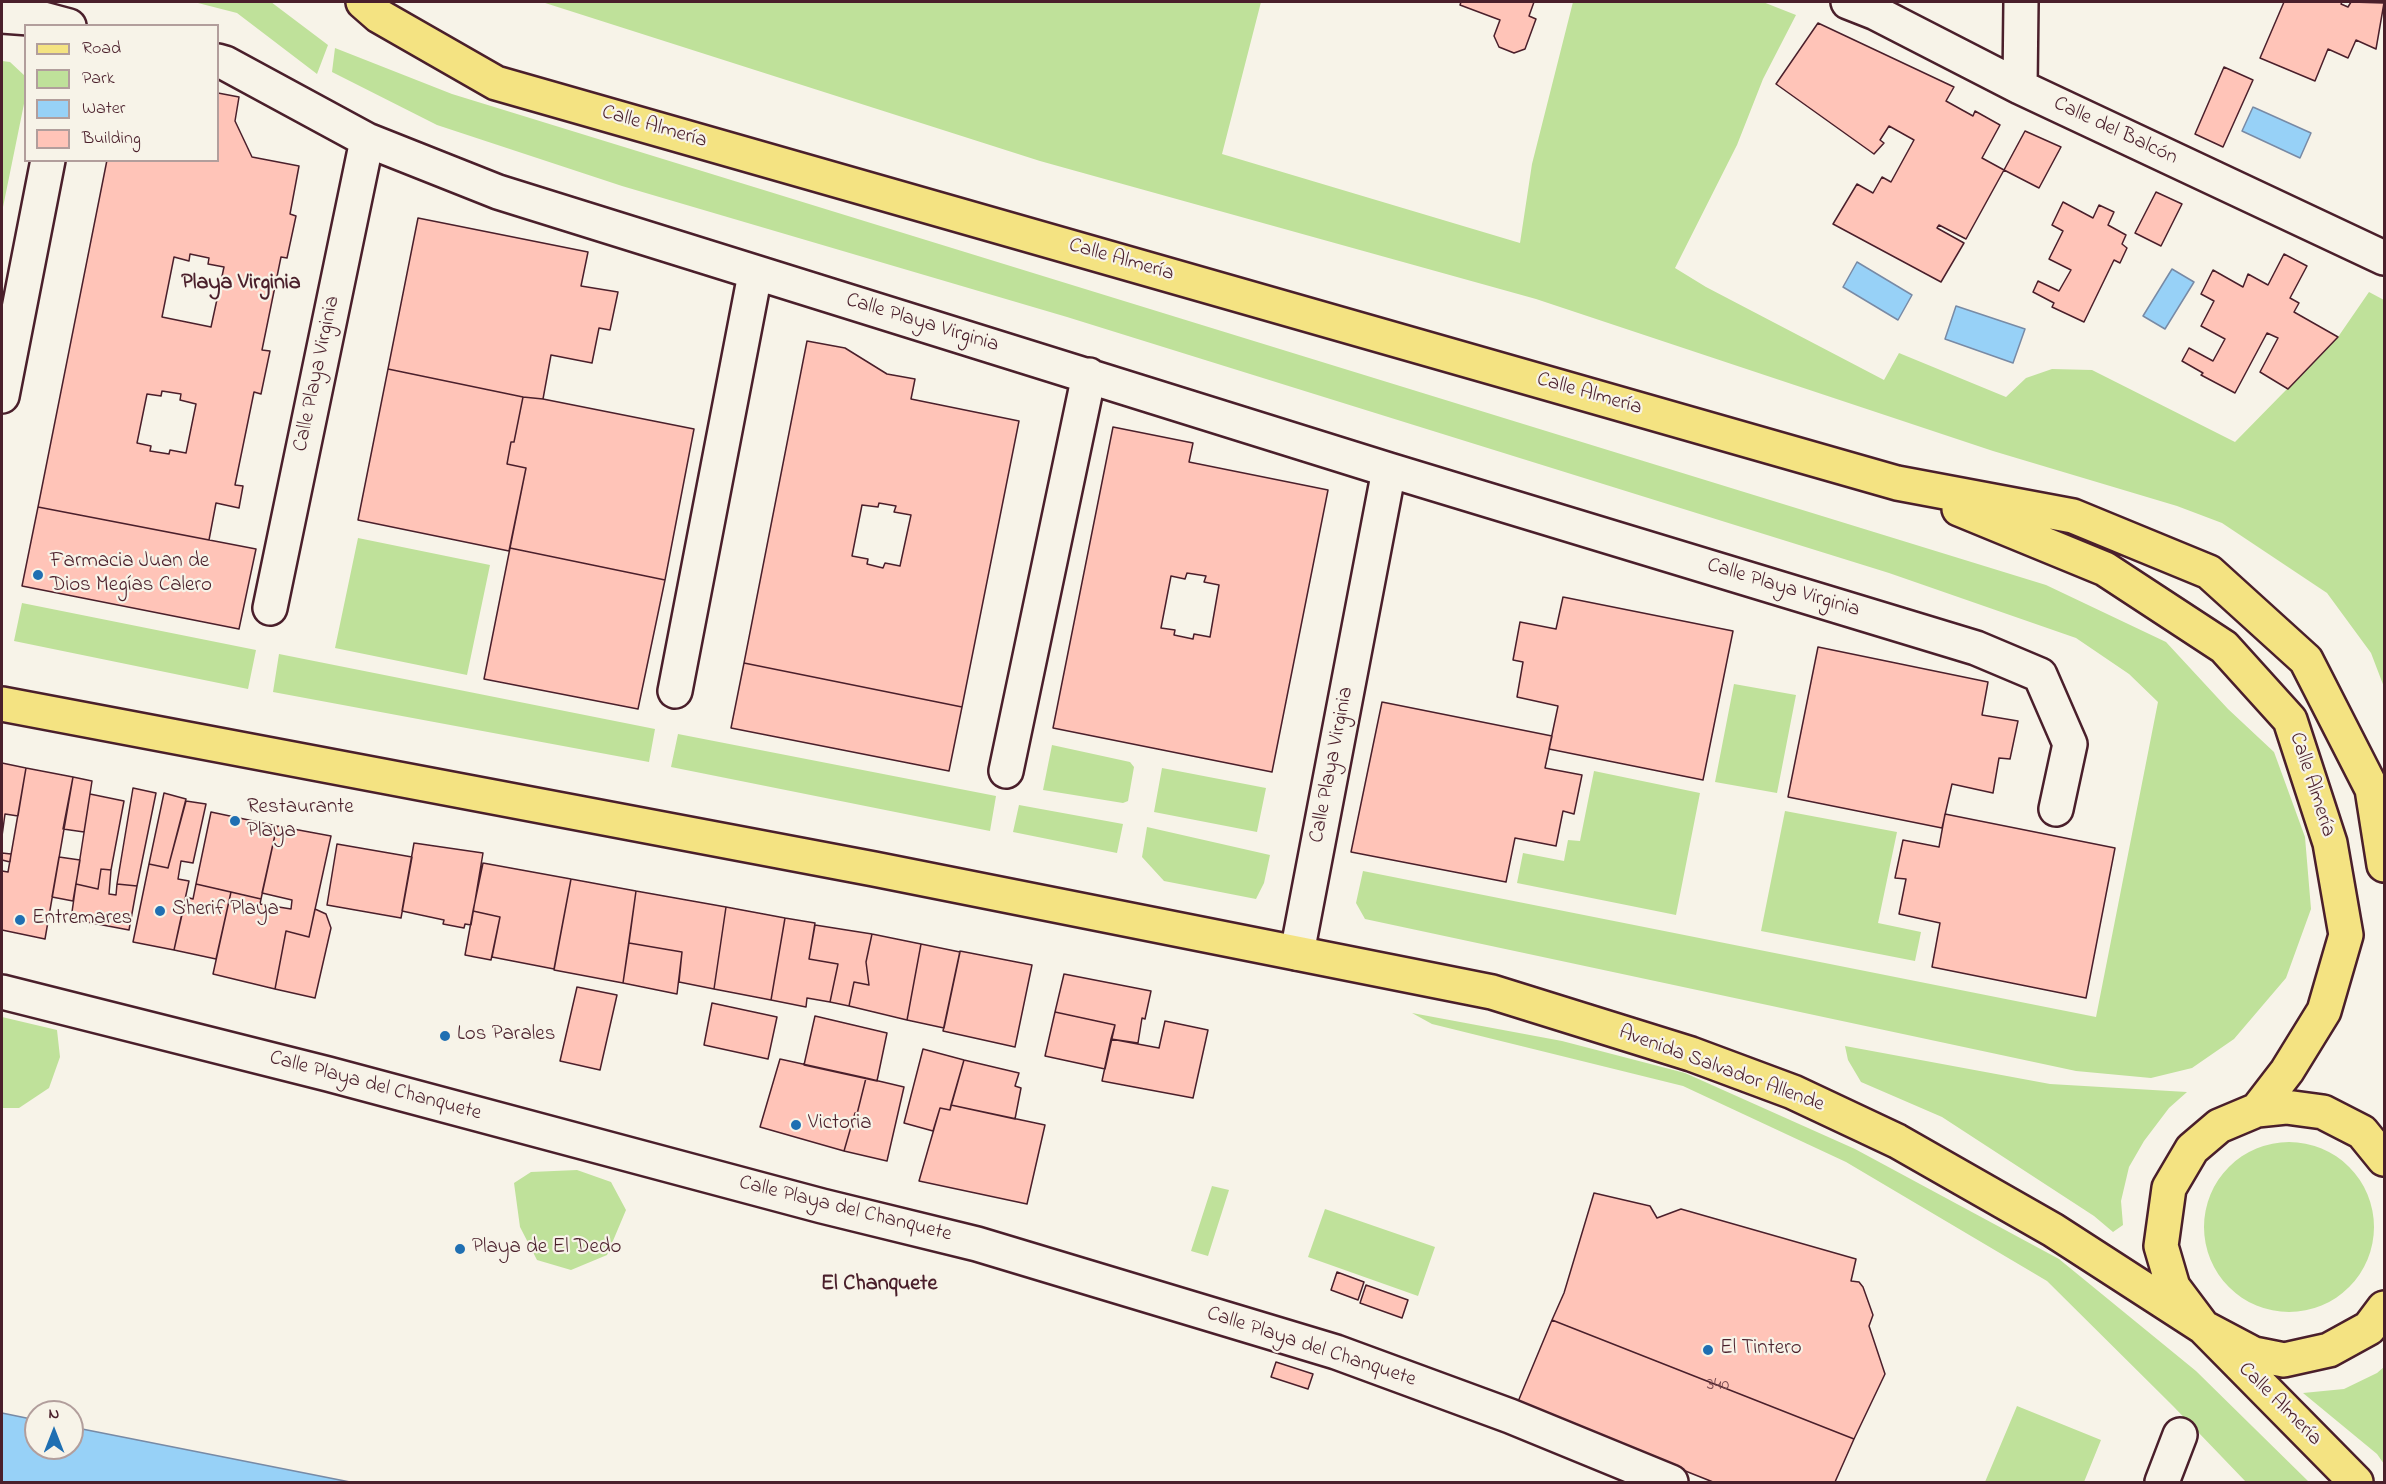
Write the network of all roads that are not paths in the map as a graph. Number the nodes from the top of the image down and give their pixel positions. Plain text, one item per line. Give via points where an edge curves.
1 (363, 2) edge
2 (1848, 2) edge
3 (2021, 2) edge
4 (2, 16) edge
5 (62, 24) edge
6 (219, 62) edge
7 (2020, 87) junction
8 (368, 140) junction
9 (48, 162) edge
10 (2385, 258) edge
11 (755, 274) junction
12 (1089, 375) junction
13 (2, 396) edge
14 (1389, 470) junction
15 (1897, 483) junction
16 (270, 608) dead end
17 (675, 691) dead end
18 (2, 704) edge
19 (1006, 771) dead end
20 (2056, 809) dead end
21 (2385, 865) edge
22 (1297, 953) junction
23 (2, 992) edge
24 (2257, 1110) junction
25 (2385, 1160) edge
26 (2385, 1308) edge
27 (2203, 1327) junction
28 (2180, 1435) dead end
29 (1671, 1482) edge
30 (2162, 1482) edge
31 (2356, 1482) edge

1 - 15 main road, Calle Almería via 379,16 496,83
2 - 7 street, Calle del Balcón
3 - 7 street
4 - 5 street
6 - 8 street, Calle Playa Virginia
7 - 10 street, Calle del Balcón
8 - 11 street, Calle Playa Virginia via 498,192
8 - 16 street, Calle Playa Virginia
9 - 13 street
11 - 12 street, Calle Playa Virginia
11 - 17 street
12 - 14 street, Calle Playa Virginia
12 - 19 street
14 - 20 street, Calle Playa Virginia via 1976,648 2040,675 2070,744
14 - 22 street, Calle Playa Virginia
15 - 21 main road, Calle Almería via 2073,516 2209,572 2306,660 2372,789
15 - 24 main road, Calle Almería via 2105,569 2224,647 2290,720 2330,843 2346,935 2324,1011
18 - 22 main road, Avenida Salvador Allende
22 - 27 main road, Avenida Salvador Allende via 1492,992 1691,1054 1793,1092 1897,1141 2043,1225
23 - 29 street, Calle Playa del Chanquete via 977,1244 1336,1352 1510,1416
24 - 25 main road, Avenida Salvador Allende via 2286,1107 2323,1112 2362,1132
24 - 27 main road, Avenida Salvador Allende via 2219,1126 2192,1149 2169,1188 2161,1246 2173,1287
26 - 27 main road, Avenida Salvador Allende via 2369,1328 2329,1350 2284,1360 2254,1354
27 - 31 main road, Calle Almería
28 - 30 street

